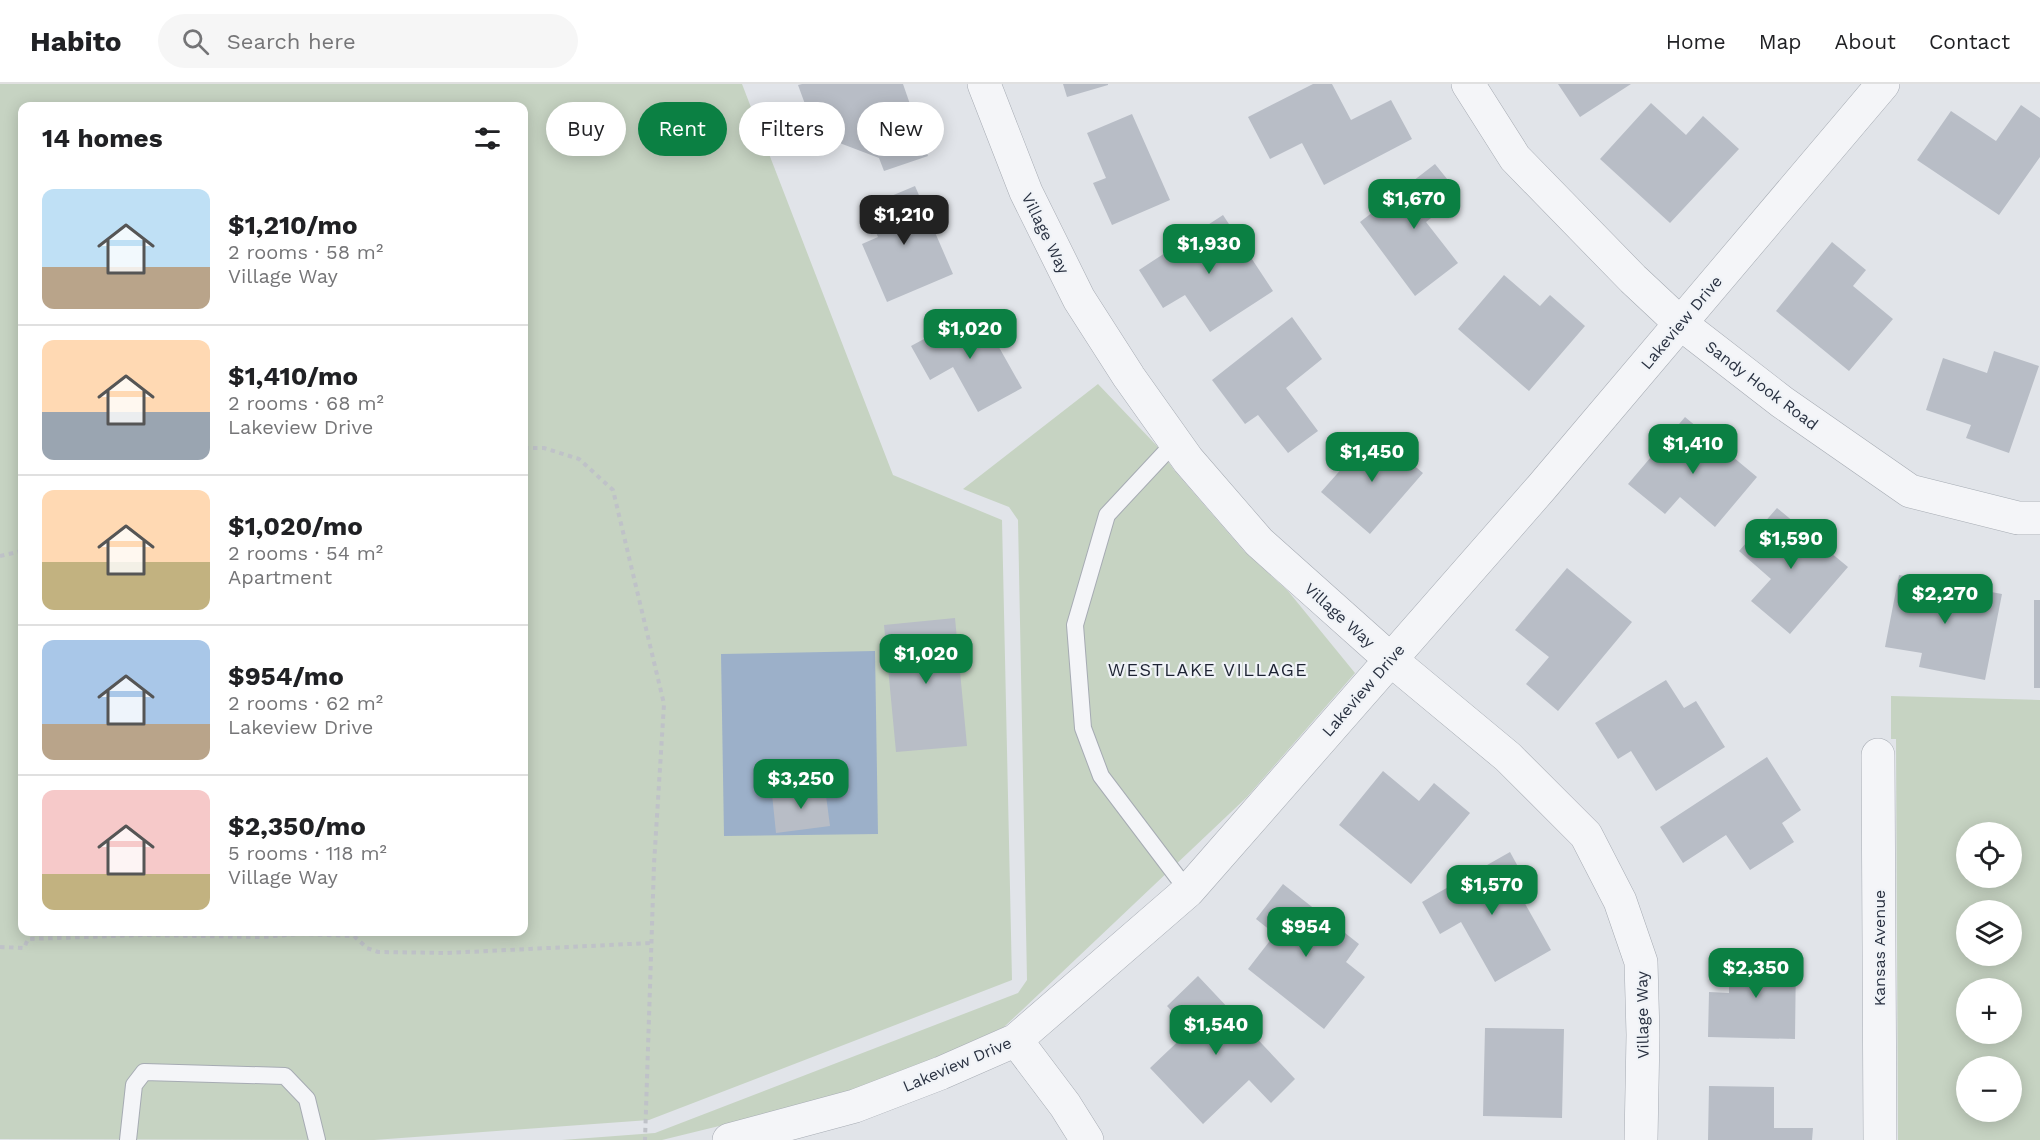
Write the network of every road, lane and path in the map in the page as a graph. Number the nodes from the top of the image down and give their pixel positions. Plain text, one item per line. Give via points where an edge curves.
1 (984, 84) edge
2 (1468, 84) edge
3 (1883, 84) edge
4 (1680, 323) junction
5 (1175, 442) junction
6 (528, 448) edge
7 (2040, 518) edge
8 (18, 551) edge
9 (0, 556) edge
10 (1390, 659) junction
11 (1878, 755) dead end
12 (1188, 891) junction
13 (114, 936) edge
14 (202, 936) edge
15 (274, 936) edge
16 (354, 936) edge
17 (651, 943) junction
18 (0, 947) edge
19 (1016, 1040) junction
20 (128, 1140) edge
21 (317, 1140) edge
22 (645, 1140) edge
23 (729, 1140) edge
24 (1087, 1140) edge
25 (1641, 1140) edge
26 (1880, 1140) edge

1 - 5 street, Village Way via 1026,192 1079,299
2 - 4 street, Sandy Hook Road via 1515,158
3 - 4 street, Lakeview Drive
4 - 7 street, Sandy Hook Road via 1782,402 1910,491 2018,518
4 - 10 street, Lakeview Drive
5 - 10 street, Village Way via 1258,542
5 - 12 lane via 1107,514 1075,625 1083,728 1101,776
6 - 17 path via 544,448 579,459 613,490 664,704
8 - 9 path
10 - 12 street, Lakeview Drive
10 - 25 street, Village Way via 1508,757 1586,835 1601,863 1620,901 1641,962
11 - 26 street, Kansas Avenue
12 - 19 street, Lakeview Drive
13 - 18 path via 28,939 24,948
14 - 15 path
16 - 17 path via 378,952 447,953
17 - 22 path
19 - 23 street, Lakeview Drive via 855,1106
19 - 24 street
20 - 21 lane via 134,1085 144,1072 285,1076 307,1099

